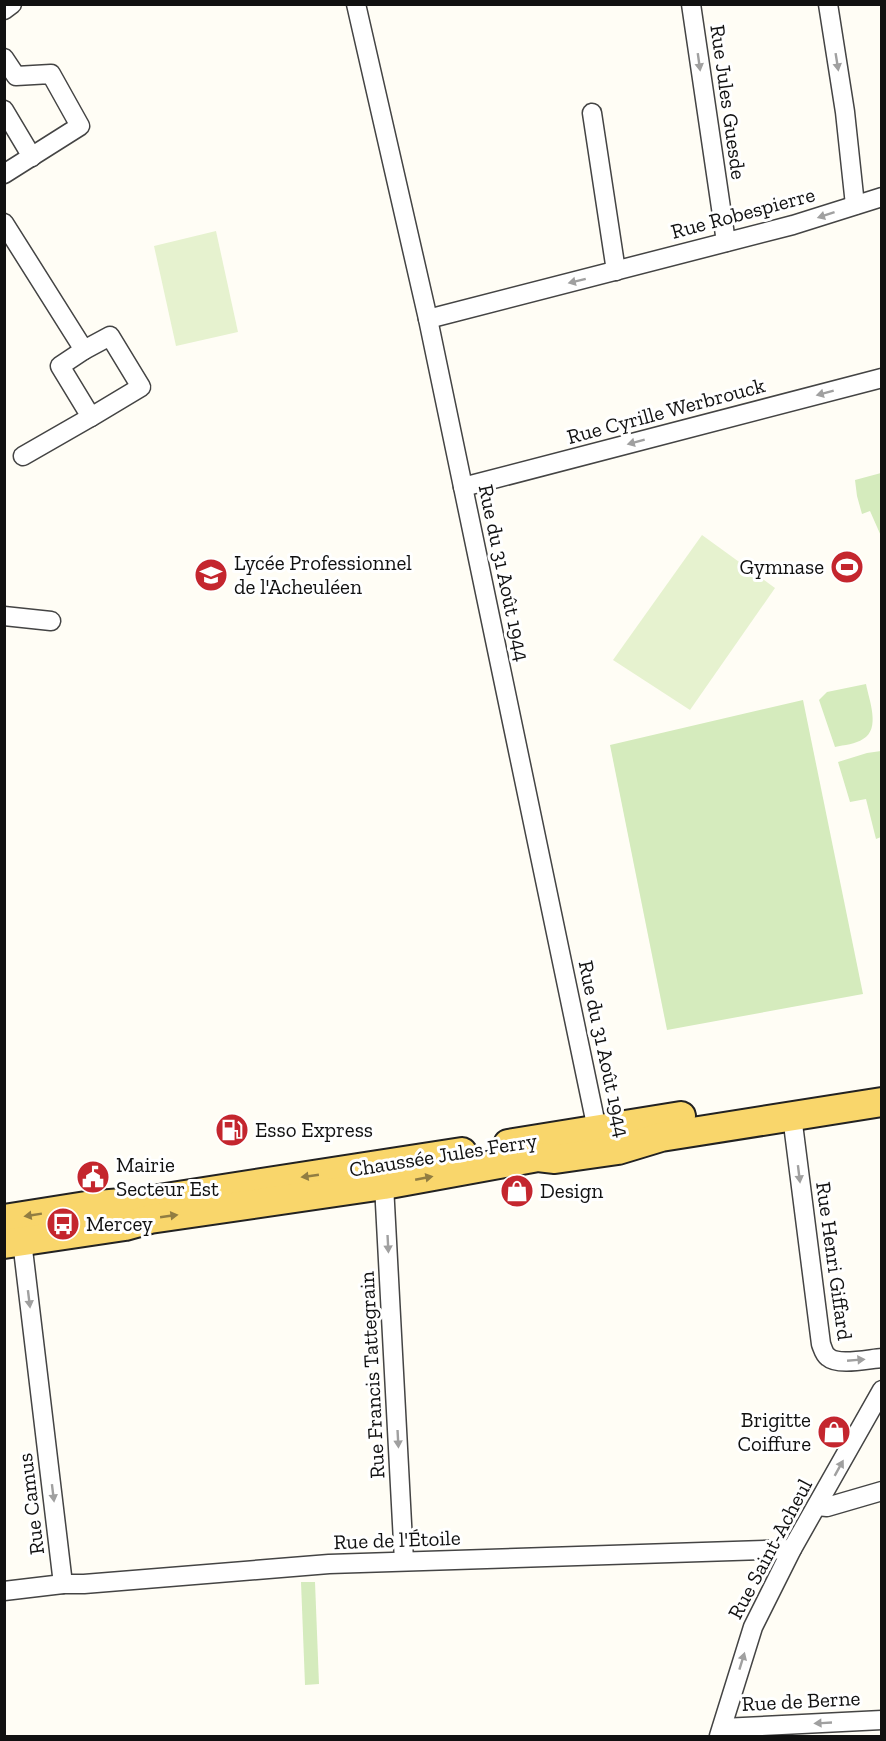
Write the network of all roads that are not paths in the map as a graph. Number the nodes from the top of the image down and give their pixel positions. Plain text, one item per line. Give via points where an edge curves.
1 (12, 4) edge
2 (356, 4) edge
3 (691, 4) edge
4 (828, 4) edge
5 (4, 10) edge
6 (4, 58) edge
7 (10, 80) edge
8 (4, 110) edge
9 (592, 113) dead end
10 (32, 157) junction
11 (4, 174) edge
12 (882, 196) edge
13 (855, 205) junction
14 (4, 223) edge
15 (726, 242) junction
16 (616, 271) junction
17 (428, 319) junction
18 (84, 350) junction
19 (882, 378) edge
20 (91, 417) junction
21 (23, 456) dead end
22 (463, 487) junction
23 (4, 616) edge
24 (51, 621) dead end
25 (882, 1083) edge
26 (882, 1102) edge
27 (792, 1116) junction
28 (600, 1141) junction
29 (384, 1185) junction
30 (4, 1219) edge
31 (13, 1243) edge
32 (882, 1358) edge
33 (882, 1390) edge
34 (882, 1491) edge
35 (817, 1506) junction
36 (792, 1549) junction
37 (404, 1561) junction
38 (63, 1584) junction
39 (4, 1591) edge
40 (882, 1720) edge
41 (721, 1732) edge

1 - 5 street
2 - 17 street, Rue du 31 Août 1944
3 -> 15 street, Rue Jules Guesde
4 -> 13 street
6 - 7 street
7 - 10 street via 51,74 80,126
8 - 10 street
9 - 16 street
10 - 11 street
12 - 13 street, Rue Robespierre
13 -> 15 street, Rue Robespierre
14 - 18 street
15 - 16 street, Rue Robespierre
16 -> 17 street, Rue Robespierre
17 - 22 street, Rue du 31 Août 1944
18 - 20 street via 60,366
18 - 20 street via 110,336 141,387
19 -> 22 street, Rue Cyrille Werbrouck
20 - 21 street
22 - 28 street, Rue du 31 Août 1944
23 - 24 street
25 - 28 main road, Chaussée Jules Ferry
26 - 27 main road
27 - 28 main road via 661,1137 618,1150
27 -> 32 street, Rue Henri Giffard via 825,1356 842,1362
29 -> 28 main road, Chaussée Jules Ferry via 538,1157 555,1159
28 -> 30 main road, Chaussée Jules Ferry
31 -> 29 main road, Chaussée Jules Ferry
29 -> 37 street, Rue Francis Tattegrain
31 -> 38 street, Rue Camus
35 -> 33 street, Rue Saint-Acheul
34 - 35 street via 827,1507
35 - 36 street, Rue Saint-Acheul
36 - 37 street, Rue de l'Étoile
41 -> 36 street, Rue Saint-Acheul via 753,1626
37 - 38 street, Rue de l'Étoile
38 - 39 street, Rue de l'Étoile
40 -> 41 street, Rue de Berne

